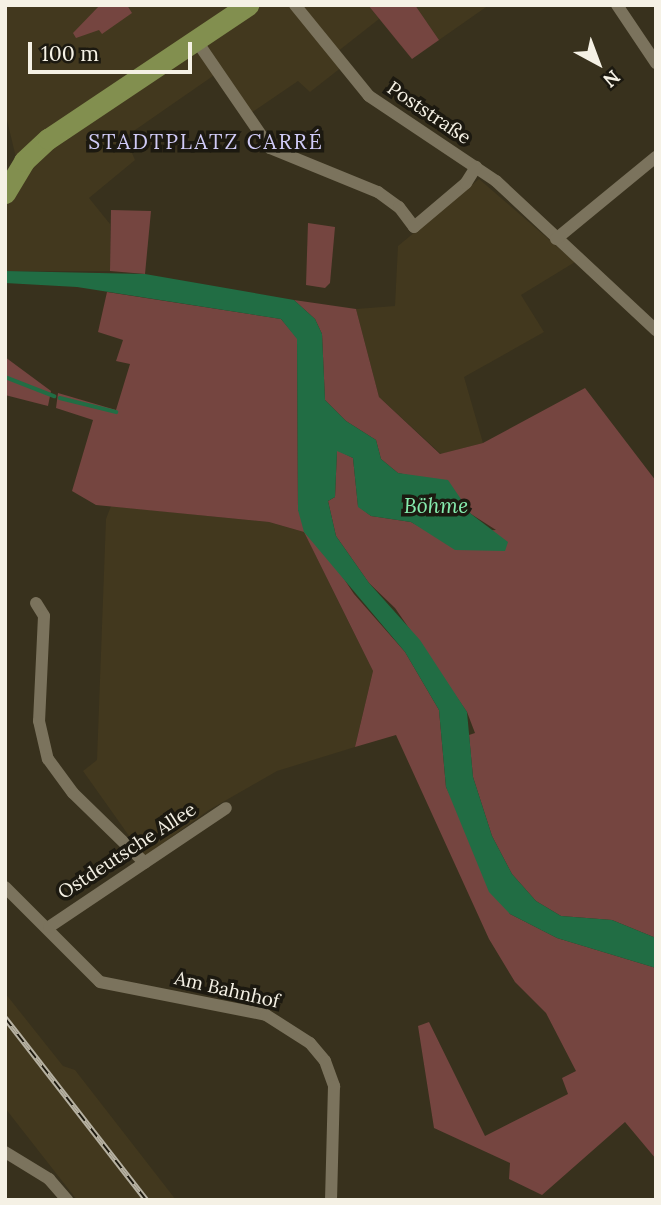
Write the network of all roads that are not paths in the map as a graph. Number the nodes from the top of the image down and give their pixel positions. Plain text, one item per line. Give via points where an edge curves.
1 (248, 5) edge
2 (295, 5) edge
3 (617, 5) edge
4 (196, 40) junction
5 (656, 63) edge
6 (656, 157) edge
7 (476, 167) junction
8 (12, 171) edge
9 (556, 239) junction
10 (656, 330) edge
11 (36, 603) dead end
12 (226, 808) dead end
13 (145, 863) junction
14 (5, 887) edge
15 (49, 926) junction
16 (5, 1152) edge
17 (67, 1200) edge
18 (331, 1200) edge

1 - 4 main road
2 - 7 street, Poststraße via 369,96
3 - 5 street
4 - 7 street via 270,148 379,192 399,207 414,227 466,183
4 - 8 main road via 55,134
6 - 9 street
7 - 9 street, Poststraße
9 - 10 street, Poststraße
11 - 13 street via 44,617 39,721 48,759 74,793
12 - 13 street, Ostdeutsche Allee
13 - 15 street, Ostdeutsche Allee
14 - 15 street, Am Bahnhof
15 - 18 street, Am Bahnhof via 100,982 265,1015 310,1043 325,1061 334,1086
16 - 17 street via 49,1179

